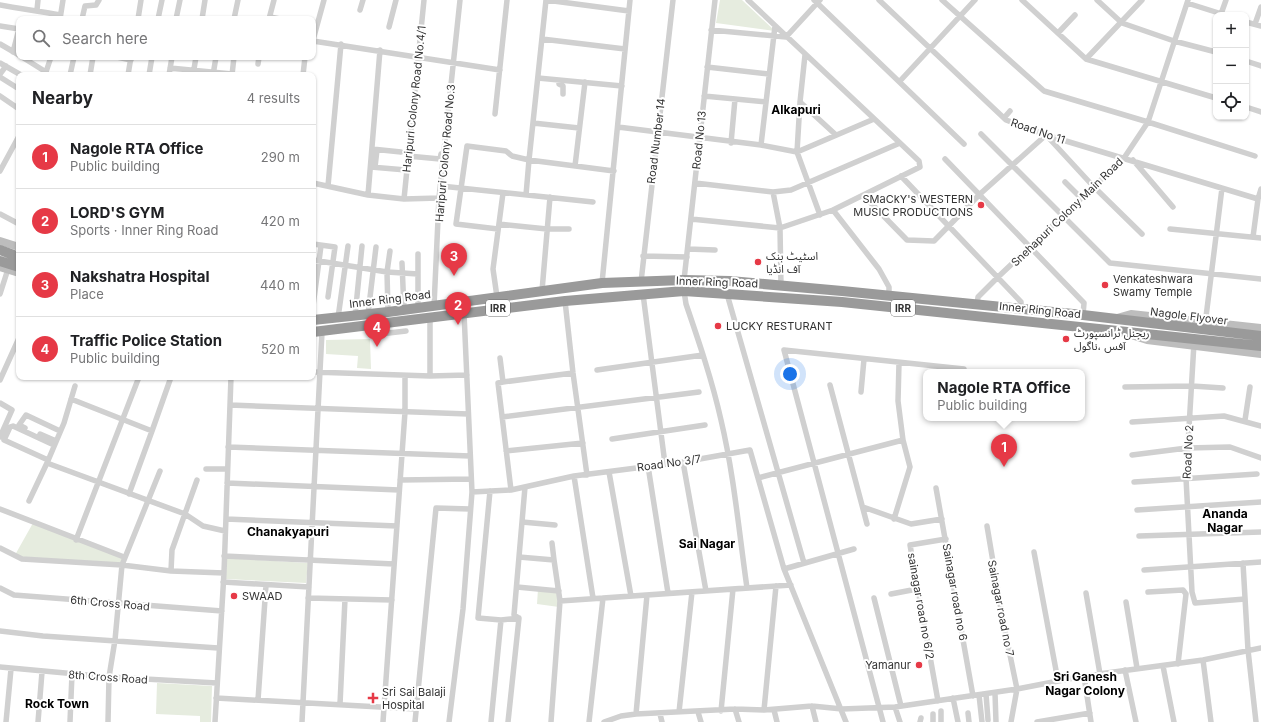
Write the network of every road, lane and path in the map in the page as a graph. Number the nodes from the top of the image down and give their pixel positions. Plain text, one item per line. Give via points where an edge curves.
1 (38, 0) edge
2 (63, 0) edge
3 (99, 0) edge
4 (141, 0) edge
5 (162, 0) edge
6 (180, 0) edge
7 (205, 0) edge
8 (238, 0) edge
9 (274, 0) edge
10 (324, 0) edge
11 (362, 0) edge
12 (396, 0) edge
13 (424, 0) edge
14 (460, 0) edge
15 (507, 0) edge
16 (546, 0) edge
17 (630, 0) edge
18 (673, 0) edge
19 (715, 0) edge
20 (748, 0) edge
21 (879, 0) edge
22 (942, 0) edge
23 (975, 0) edge
24 (1022, 0) edge
25 (1097, 0) edge
26 (1142, 0) edge
27 (1226, 0) edge
28 (817, 1) edge
29 (1187, 2) edge
30 (0, 5) edge
31 (1261, 7) edge
32 (37, 10) junction
33 (360, 10) dead end
34 (629, 11) junction
35 (1217, 12) edge
36 (1223, 12) edge
37 (1075, 15) dead end
38 (57, 16) edge
39 (60, 16) edge
40 (82, 16) edge
41 (138, 16) edge
42 (159, 16) edge
43 (177, 16) edge
44 (202, 16) edge
45 (235, 16) edge
46 (270, 16) edge
47 (960, 17) junction
48 (1122, 23) junction
49 (1258, 25) edge
50 (0, 26) edge
51 (775, 26) junction
52 (389, 27) dead end
53 (16, 29) edge
54 (316, 29) edge
55 (711, 30) junction
56 (1058, 33) junction
57 (773, 36) junction
58 (786, 37) junction
59 (542, 39) junction
60 (316, 40) edge
61 (16, 41) edge
62 (1174, 41) junction
63 (0, 44) edge
64 (341, 44) junction
65 (625, 49) junction
66 (930, 49) junction
67 (380, 50) junction
68 (1213, 51) edge
69 (13, 52) junction
70 (16, 54) edge
71 (806, 55) junction
72 (418, 58) junction
73 (1086, 59) junction
74 (33, 60) edge
75 (50, 60) edge
76 (73, 60) edge
77 (92, 60) edge
78 (131, 60) edge
79 (152, 60) edge
80 (171, 60) edge
81 (196, 60) edge
82 (216, 60) edge
83 (234, 60) edge
84 (259, 60) edge
85 (304, 60) edge
86 (1249, 62) edge
87 (0, 63) edge
88 (258, 64) dead end
89 (453, 64) junction
90 (6, 66) junction
91 (1261, 66) edge
92 (707, 67) junction
93 (170, 68) junction
94 (500, 70) junction
95 (16, 72) edge
96 (44, 72) edge
97 (47, 72) edge
98 (71, 72) edge
99 (90, 72) edge
100 (129, 72) edge
101 (150, 72) edge
102 (169, 72) edge
103 (189, 72) edge
104 (194, 72) edge
105 (214, 72) edge
106 (232, 72) edge
107 (303, 72) edge
108 (769, 74) junction
109 (0, 76) edge
110 (538, 78) junction
111 (559, 80) junction
112 (900, 81) junction
113 (1161, 81) junction
114 (585, 82) junction
115 (622, 86) junction
116 (16, 87) edge
117 (563, 94) dead end
118 (0, 96) edge
119 (704, 96) junction
120 (1213, 97) edge
121 (734, 99) junction
122 (766, 102) junction
123 (800, 102) junction
124 (16, 107) edge
125 (1249, 109) edge
126 (1010, 111) dead end
127 (1261, 112) edge
128 (495, 114) dead end
129 (1004, 118) junction
130 (874, 119) junction
131 (1148, 122) junction
132 (533, 123) junction
133 (618, 127) junction
134 (580, 128) junction
135 (657, 134) junction
136 (981, 134) dead end
137 (1046, 135) junction
138 (836, 136) junction
139 (700, 138) junction
140 (16, 142) edge
141 (442, 143) dead end
142 (731, 143) junction
143 (900, 143) junction
144 (964, 144) dead end
145 (761, 145) junction
146 (374, 150) junction
147 (401, 152) dead end
148 (797, 152) junction
149 (408, 156) junction
150 (1255, 156) dead end
151 (1124, 158) junction
152 (442, 159) junction
153 (945, 159) dead end
154 (529, 160) junction
155 (1133, 160) junction
156 (575, 166) junction
157 (1012, 166) junction
158 (373, 167) junction
159 (406, 170) junction
160 (0, 171) edge
161 (614, 171) junction
162 (901, 176) junction
163 (806, 182) junction
164 (1065, 182) dead end
165 (695, 183) junction
166 (316, 184) edge
167 (328, 186) junction
168 (441, 186) junction
169 (1092, 186) junction
170 (460, 188) junction
171 (1222, 188) junction
172 (1261, 189) edge
173 (773, 192) junction
174 (503, 193) junction
175 (980, 194) junction
176 (368, 195) junction
177 (526, 195) junction
178 (864, 196) junction
179 (550, 197) junction
180 (440, 198) junction
181 (1081, 198) junction
182 (404, 199) junction
183 (1258, 199) junction
184 (593, 202) dead end
185 (1173, 207) dead end
186 (833, 210) junction
187 (0, 214) edge
188 (820, 215) junction
189 (1063, 217) junction
190 (691, 219) junction
191 (16, 222) edge
192 (498, 226) junction
193 (948, 226) junction
194 (780, 228) junction
195 (547, 229) junction
196 (569, 229) dead end
197 (1170, 229) dead end
198 (1218, 233) junction
199 (1142, 234) dead end
200 (1253, 237) junction
201 (1261, 238) edge
202 (0, 241) edge
203 (316, 245) edge
204 (16, 246) edge
205 (321, 246) junction
206 (348, 246) dead end
207 (362, 246) dead end
208 (376, 247) dead end
209 (1030, 247) junction
210 (688, 248) junction
211 (0, 250) edge
212 (714, 250) dead end
213 (390, 251) dead end
214 (418, 254) dead end
215 (16, 256) edge
216 (643, 256) junction
217 (687, 257) junction
218 (0, 261) edge
219 (316, 261) edge
220 (402, 263) dead end
221 (333, 264) junction
222 (346, 265) junction
223 (16, 266) edge
224 (359, 267) junction
225 (4, 268) edge
226 (374, 269) junction
227 (16, 272) edge
228 (387, 272) junction
229 (402, 273) junction
230 (418, 274) junction
231 (1213, 274) junction
232 (998, 277) junction
233 (1261, 279) edge
234 (684, 280) junction
235 (641, 282) junction
236 (602, 283) junction
237 (781, 286) junction
238 (542, 291) junction
239 (684, 291) junction
240 (0, 294) edge
241 (517, 294) junction
242 (643, 294) junction
243 (727, 294) junction
244 (889, 296) junction
245 (328, 297) dead end
246 (497, 297) junction
247 (566, 301) junction
248 (977, 305) junction
249 (434, 306) junction
250 (509, 307) junction
251 (418, 308) junction
252 (404, 310) junction
253 (1021, 310) junction
254 (388, 312) junction
255 (464, 312) junction
256 (368, 314) junction
257 (355, 316) junction
258 (1083, 316) junction
259 (430, 317) junction
260 (338, 318) junction
261 (1114, 319) joint
262 (316, 320) edge
263 (376, 324) junction
264 (1205, 327) junction
265 (1261, 328) edge
266 (1120, 330) joint
267 (406, 331) dead end
268 (317, 332) edge
269 (1261, 336) edge
270 (1194, 342) junction
271 (16, 344) edge
272 (1261, 346) edge
273 (1261, 354) edge
274 (703, 355) junction
275 (500, 358) dead end
276 (864, 359) junction
277 (651, 362) junction
278 (899, 363) junction
279 (964, 369) dead end
280 (597, 370) dead end
281 (316, 372) edge
282 (2, 373) edge
283 (320, 373) junction
284 (573, 373) junction
285 (467, 375) junction
286 (405, 376) junction
287 (430, 376) junction
288 (0, 380) edge
289 (139, 380) edge
290 (170, 380) dead end
291 (231, 380) edge
292 (503, 382) junction
293 (830, 385) dead end
294 (75, 386) dead end
295 (1125, 386) dead end
296 (1192, 386) junction
297 (1250, 387) dead end
298 (1223, 388) dead end
299 (699, 392) dead end
300 (861, 392) dead end
301 (656, 397) junction
302 (71, 399) junction
303 (0, 403) edge
304 (230, 405) junction
305 (318, 408) junction
306 (578, 408) junction
307 (405, 412) junction
308 (468, 414) junction
309 (502, 417) junction
310 (1190, 417) junction
311 (122, 420) junction
312 (1245, 420) junction
313 (1132, 422) dead end
314 (705, 425) dead end
315 (1261, 426) edge
316 (60, 431) junction
317 (660, 431) junction
318 (152, 432) junction
319 (0, 437) edge
320 (612, 439) dead end
321 (903, 440) junction
322 (55, 443) junction
323 (583, 443) junction
324 (228, 447) junction
325 (1187, 448) junction
326 (316, 450) junction
327 (506, 451) junction
328 (402, 454) junction
329 (728, 454) junction
330 (848, 454) junction
331 (1132, 455) dead end
332 (470, 456) junction
333 (1261, 458) edge
334 (47, 462) junction
335 (683, 462) junction
336 (814, 462) junction
337 (664, 464) junction
338 (648, 466) junction
339 (206, 469) dead end
340 (227, 469) junction
341 (160, 470) dead end
342 (608, 472) junction
343 (778, 472) junction
344 (587, 474) junction
345 (1257, 474) dead end
346 (574, 476) junction
347 (758, 478) junction
348 (1186, 478) junction
349 (471, 479) junction
350 (197, 480) dead end
351 (400, 480) junction
352 (1134, 482) dead end
353 (98, 483) junction
354 (226, 483) junction
355 (314, 487) junction
356 (525, 487) junction
357 (936, 488) dead end
358 (399, 490) junction
359 (511, 490) junction
360 (490, 491) junction
361 (472, 492) junction
362 (129, 494) junction
363 (147, 501) junction
364 (29, 502) dead end
365 (1261, 502) edge
366 (1187, 506) junction
367 (863, 507) junction
368 (0, 509) edge
369 (470, 509) junction
370 (1137, 510) dead end
371 (185, 514) junction
372 (226, 519) junction
373 (894, 519) junction
374 (942, 519) junction
375 (522, 522) junction
376 (312, 523) junction
377 (867, 524) dead end
378 (397, 526) junction
379 (555, 526) dead end
380 (987, 526) dead end
381 (225, 531) junction
382 (1261, 532) edge
383 (1189, 534) junction
384 (1139, 536) dead end
385 (946, 539) junction
386 (76, 540) junction
387 (552, 543) dead end
388 (0, 548) edge
389 (854, 549) dead end
390 (1034, 552) dead end
391 (838, 553) junction
392 (224, 556) junction
393 (124, 557) junction
394 (519, 557) junction
395 (310, 560) junction
396 (554, 560) junction
397 (1261, 562) edge
398 (804, 563) junction
399 (1243, 563) junction
400 (394, 564) junction
401 (122, 565) junction
402 (1191, 565) junction
403 (784, 569) junction
404 (1144, 570) dead end
405 (171, 571) junction
406 (224, 573) junction
407 (223, 582) junction
408 (266, 585) junction
409 (791, 585) junction
410 (776, 586) junction
411 (309, 587) junction
412 (517, 587) junction
413 (0, 588) edge
414 (747, 588) junction
415 (733, 589) junction
416 (917, 589) junction
417 (559, 591) junction
418 (706, 591) junction
419 (692, 592) junction
420 (1148, 592) dead end
421 (668, 593) junction
422 (1086, 593) dead end
423 (891, 594) dead end
424 (647, 595) junction
425 (631, 596) junction
426 (308, 598) junction
427 (593, 598) junction
428 (603, 598) junction
429 (874, 598) dead end
430 (345, 599) junction
431 (1245, 599) junction
432 (392, 600) junction
433 (560, 601) junction
434 (1126, 602) dead end
435 (118, 604) junction
436 (222, 611) junction
437 (519, 618) junction
438 (501, 620) junction
439 (0, 631) edge
440 (115, 640) junction
441 (218, 648) junction
442 (1261, 648) edge
443 (1248, 650) junction
444 (1203, 660) junction
445 (1178, 664) junction
446 (1163, 666) junction
447 (0, 667) edge
448 (11, 668) junction
449 (1137, 668) junction
450 (1125, 670) junction
451 (42, 672) junction
452 (72, 674) junction
453 (1100, 674) junction
454 (1084, 676) junction
455 (109, 677) junction
456 (1058, 681) junction
457 (217, 683) junction
458 (1017, 689) junction
459 (995, 693) junction
460 (979, 695) junction
461 (216, 698) junction
462 (953, 698) junction
463 (258, 700) junction
464 (938, 701) junction
465 (303, 703) junction
466 (340, 704) junction
467 (812, 706) junction
468 (898, 706) junction
469 (384, 707) junction
470 (880, 707) junction
471 (416, 709) junction
472 (736, 709) junction
473 (842, 709) junction
474 (764, 710) junction
475 (774, 710) junction
476 (721, 711) junction
477 (679, 712) junction
478 (698, 712) junction
479 (941, 712) dead end
480 (968, 713) dead end
481 (1090, 713) junction
482 (636, 714) junction
483 (660, 714) junction
484 (933, 714) dead end
485 (621, 716) junction
486 (985, 721) edge
487 (6, 722) edge
488 (38, 722) edge
489 (70, 722) edge
490 (108, 722) edge
491 (215, 722) edge
492 (302, 722) edge
493 (383, 722) edge
494 (415, 722) edge
495 (449, 722) edge
496 (491, 722) edge
497 (508, 722) edge
498 (551, 722) edge
499 (589, 722) edge
500 (604, 722) edge
501 (623, 722) edge
502 (662, 722) edge
503 (701, 722) edge
504 (739, 722) edge
505 (777, 722) edge
506 (816, 722) edge
507 (846, 722) edge
508 (883, 722) edge
509 (900, 722) edge
510 (933, 722) edge
511 (941, 722) edge
512 (958, 722) edge
513 (969, 722) edge
514 (996, 722) edge
515 (1011, 722) edge
516 (1037, 722) edge
517 (1091, 722) edge
518 (1136, 722) edge
519 (1174, 722) edge
520 (1211, 722) edge
521 (1256, 722) edge

1 - 32 street
2 - 39 street
3 - 40 street via 96,5 84,6
4 - 41 street
5 - 42 street
6 - 43 street
7 - 44 street
8 - 45 street
9 - 46 street
10 - 54 street
11 - 33 street
12 - 52 street
13 - 72 street, Haripuri Colony Road No.4/1
14 - 89 street, Haripuri Colony Road No.3
15 - 94 street
16 - 34 street
16 - 59 street
17 - 34 street
18 - 135 street, Road Number 14
19 - 55 street, Road No 13
20 - 51 street
21 - 66 street, Road No 11
22 - 47 street
23 - 47 street
24 - 56 street
25 - 48 street
26 - 48 street
27 - 36 street
28 - 58 street
28 - 112 street
29 - 35 street
29 - 62 street, Snehapuri Colony Main Road
30 - 32 street
31 - 49 street
32 - 38 street
34 - 65 street
37 - 56 street
47 - 66 street
47 - 131 street via 1044,91
48 - 62 street
48 - 73 street
50 - 53 street
51 - 57 street
51 - 58 street
55 - 57 street
55 - 92 street, Road No 13
56 - 73 street
57 - 58 street
57 - 108 street
58 - 71 street
59 - 65 street
59 - 110 street
60 - 64 street
61 - 69 street
62 - 68 street
62 - 113 street, Snehapuri Colony Main Road
63 - 69 street
64 - 67 street
64 - 167 street
65 - 115 street
66 - 112 street
66 - 129 street, Road No 11
67 - 72 street
67 - 146 street
69 - 70 street
71 - 123 street
71 - 130 street
72 - 89 street
72 - 149 street, Haripuri Colony Road No.4/1
73 - 113 street
74 - 96 street
75 - 97 street
76 - 98 street
77 - 99 street
78 - 100 street
79 - 101 street
80 - 93 street
81 - 104 street
82 - 105 street
83 - 106 street
84 - 88 street
85 - 107 street
86 - 91 street
87 - 90 street
89 - 94 street
89 - 152 street, Haripuri Colony Road No.3
90 - 95 street
90 - 109 street
92 - 108 street
92 - 119 street, Road No 13
93 - 102 street
93 - 103 street
94 - 128 street
108 - 122 street
109 - 116 street
110 - 111 street
110 - 132 street
111 - 114 street
111 - 117 street via 559,84 563,86
112 - 144 street
113 - 120 street
113 - 131 street, Snehapuri Colony Main Road
114 - 115 street
114 - 134 street
115 - 133 street
118 - 124 street
119 - 121 street
119 - 139 street, Road No 13
121 - 122 street
121 - 142 street
122 - 145 street
123 - 138 street
123 - 148 street
125 - 127 street
126 - 129 street
129 - 137 street, Road No 11
130 - 138 street
130 - 143 street
131 - 150 street
131 - 151 street, Snehapuri Colony Main Road
132 - 134 street
132 - 154 street
133 - 135 street
133 - 161 street
134 - 156 street
135 - 139 street
135 - 216 street, Road Number 14
136 - 157 street
137 - 151 street, Road No 11
137 - 157 street
137 - 169 street
138 - 148 street
139 - 142 street
139 - 165 street, Road No 13
140 - 160 street
141 - 152 street
142 - 145 street
143 - 162 street via 920,165 919,168
143 - 163 street
145 - 148 street
146 - 147 street
146 - 158 street
148 - 163 street
149 - 152 street
149 - 159 street, Haripuri Colony Road No.4/1
151 - 155 street, Road No 11
151 - 169 street, Snehapuri Colony Main Road
152 - 168 street, Haripuri Colony Road No.3
153 - 175 street
154 - 156 street
154 - 170 street via 512,156 506,151 467,146
154 - 177 street
155 - 171 street, Road No 11
155 - 185 street
156 - 161 street
157 - 175 street
157 - 189 street
158 - 159 street
158 - 176 street
159 - 182 street, Haripuri Colony Road No.4/1
161 - 236 street
162 - 178 street
162 - 193 street
163 - 173 street via 791,190
163 - 188 street
164 - 181 street
165 - 173 street
165 - 190 street, Road No 13
166 - 167 street
167 - 176 street
168 - 170 street
168 - 180 street, Haripuri Colony Road No.3
169 - 181 street, Snehapuri Colony Main Road
169 - 199 street
170 - 174 street
170 - 192 street via 456,224
171 - 183 street, Road No 11
171 - 198 street
172 - 183 street
173 - 194 street
174 - 177 street
174 - 192 street
175 - 193 street
175 - 209 street
176 - 182 street
177 - 179 street
178 - 186 street
178 - 193 street via 907,240 934,241
179 - 184 street
179 - 195 street
180 - 182 street
180 - 249 street, Haripuri Colony Road No.3
181 - 189 street, Snehapuri Colony Main Road
183 - 200 street
186 - 188 street
186 - 244 street via 879,269 889,287
187 - 191 street
188 - 194 street
189 - 209 street, Snehapuri Colony Main Road
189 - 231 street via 1110,263
190 - 194 street
190 - 210 street, Road No 13
192 - 195 street
192 - 246 street via 493,269
193 - 232 street
194 - 237 street
195 - 196 street
195 - 238 street
197 - 198 street
198 - 200 street
198 - 231 street
200 - 201 street
202 - 204 street
203 - 205 street
205 - 219 street
205 - 221 street via 335,247
206 - 222 street
207 - 224 street
208 - 226 street
209 - 232 street, Snehapuri Colony Main Road
209 - 258 street via 1084,303
210 - 212 street
210 - 217 street, Road No 13
211 - 215 highway
213 - 228 street
214 - 230 street
216 - 217 street
216 - 235 street, Road Number 14
217 - 234 street, Road No 13
218 - 223 highway
219 - 221 street
220 - 229 street
221 - 222 street
221 - 245 street
222 - 224 street
222 - 260 street
224 - 226 street
224 - 257 street
225 - 227 street
225 - 240 street
226 - 228 street
226 - 256 street
228 - 229 street
228 - 254 street
229 - 230 street
229 - 252 street
230 - 251 street
231 - 233 street
231 - 264 street
232 - 248 street, Snehapuri Colony Main Road via 978,297
232 - 253 street via 1022,302
234 - 235 highway, Inner Ring Road / IRR
234 - 237 highway, Inner Ring Road / IRR
235 - 236 highway, Inner Ring Road / IRR
236 - 238 highway, Inner Ring Road / IRR
237 - 244 highway, Inner Ring Road / IRR
238 - 241 highway, Inner Ring Road / IRR
239 - 242 highway, Inner Ring Road / IRR
239 - 243 highway, Inner Ring Road / IRR
239 - 274 street
241 - 246 highway, Inner Ring Road / IRR
241 - 250 highway
242 - 247 highway, Inner Ring Road / IRR
242 - 277 street
243 - 266 highway, Inner Ring Road / IRR via 806,299
243 - 343 street
244 - 248 highway, Inner Ring Road / IRR
246 - 249 highway, Inner Ring Road / IRR
247 - 250 highway, Inner Ring Road / IRR
247 - 284 street
248 - 253 highway, Inner Ring Road / IRR
249 - 251 highway, Inner Ring Road / IRR
250 - 255 highway, Inner Ring Road / IRR
251 - 252 highway, Inner Ring Road / IRR
252 - 254 highway, Inner Ring Road / IRR
253 - 258 highway, Inner Ring Road / IRR
254 - 256 highway, Inner Ring Road / IRR
255 - 259 highway, Inner Ring Road / IRR
255 - 285 street
256 - 257 highway, Inner Ring Road / IRR
257 - 260 highway, Inner Ring Road / IRR
258 - 261 highway, Inner Ring Road / IRR
259 - 263 highway, Inner Ring Road / IRR
259 - 287 street
260 - 262 highway, Inner Ring Road / IRR
261 - 264 highway, Nagole Flyover / IRR
263 - 267 street via 380,334
263 - 268 highway, Inner Ring Road / IRR
264 - 265 street
264 - 269 highway, Nagole Flyover / IRR
266 - 270 highway, Nagole Flyover / IRR
268 - 283 street
270 - 272 highway, Nagole Flyover / IRR
270 - 273 street
270 - 296 street, Road No 2
271 - 282 street
274 - 277 street
274 - 329 street via 714,388
275 - 292 street
276 - 278 street
276 - 300 street
276 - 336 street via 784,350
277 - 280 street
277 - 301 street
278 - 279 street
278 - 321 street via 898,401
281 - 283 street
282 - 288 street
283 - 286 street
283 - 305 street
284 - 292 street
284 - 306 street
285 - 287 street
285 - 308 street
286 - 287 street
286 - 307 street
289 - 311 street
290 - 318 street
291 - 304 street
292 - 309 street via 498,382
293 - 330 street
294 - 302 street
295 - 296 street
296 - 298 street
296 - 310 street, Road No 2
297 - 312 street
299 - 301 street
301 - 306 street
301 - 317 street
302 - 311 street
302 - 316 street
303 - 319 street via 12,410
304 - 305 street
304 - 324 street
305 - 307 street
305 - 326 street
306 - 309 street
306 - 323 street
307 - 308 street
307 - 328 street
308 - 332 street
309 - 327 street
310 - 312 street via 1224,416
310 - 313 street
310 - 325 street, Road No 2
311 - 318 street
311 - 353 street
312 - 315 street
314 - 317 street
316 - 322 street
316 - 322 street via 26,415 19,425
317 - 320 street
317 - 337 street
318 - 362 street
321 - 330 street
321 - 373 street via 910,467
322 - 334 street
322 - 334 street via 13,426 4,440
323 - 327 street
323 - 344 street
324 - 326 street
324 - 340 street
325 - 331 street
325 - 333 street via 1230,447
325 - 348 street, Road No 2
326 - 328 street
326 - 355 street
327 - 359 street
328 - 332 street
328 - 351 street
329 - 335 street, Road No 3/7
329 - 347 street, Road No 3/7 via 750,450
329 - 414 street
330 - 336 street
330 - 367 street
332 - 349 street
334 - 353 street
334 - 364 street via 37,478
335 - 337 street, Road No 3/7
335 - 418 street
336 - 343 street
336 - 391 street
337 - 338 street, Road No 3/7
338 - 342 street, Road No 3/7
338 - 421 street
339 - 340 street
340 - 354 street
341 - 363 street
342 - 344 street, Road No 3/7
342 - 425 street
343 - 347 street
343 - 398 street
344 - 346 street
345 - 348 street
346 - 356 street
346 - 427 street
347 - 403 street
348 - 352 street
348 - 366 street, Road No 2
349 - 351 street
349 - 361 street
350 - 371 street
351 - 358 street
353 - 362 street
353 - 386 street
354 - 355 street
354 - 372 street
355 - 358 street
355 - 376 street
356 - 359 street
356 - 375 street
357 - 374 street, Sainagar road no 6
358 - 378 street
359 - 360 street
360 - 361 street
360 - 438 street via 478,618
361 - 369 street
362 - 363 street
363 - 371 street
363 - 393 street
365 - 366 street
366 - 370 street
366 - 383 street, Road No 2
367 - 373 street
367 - 377 street
368 - 386 street
369 - 471 street via 436,508
369 - 495 street
371 - 381 street via 203,526
371 - 405 street via 172,550
372 - 376 street
372 - 381 street
373 - 374 street via 911,524
374 - 385 street, Sainagar road no 6
375 - 379 street
375 - 394 street
376 - 378 street
376 - 395 street
378 - 400 street
380 - 458 street, Sainagar road no 7 via 1002,621
381 - 392 street
382 - 383 street
383 - 384 street
383 - 402 street, Road No 2
385 - 416 street, sainagar road no 6/2 via 910,546
385 - 460 street, Sainagar road no 6
386 - 393 street
387 - 396 street
388 - 401 street via 22,559
389 - 391 street
390 - 456 street
391 - 398 street
391 - 470 street
392 - 395 street
392 - 406 street
393 - 401 street
394 - 396 street
394 - 412 street
395 - 400 street
395 - 411 street
396 - 417 street
397 - 399 street
398 - 403 street
399 - 402 street
399 - 431 street
400 - 432 street
401 - 405 street
401 - 435 street
402 - 404 street
402 - 431 street, Road No 2 via 1195,603
403 - 409 street
405 - 406 street
406 - 407 street
407 - 408 street
407 - 436 street
408 - 411 street
408 - 463 street
409 - 410 street
409 - 473 street
410 - 414 street
410 - 474 street
411 - 426 street
412 - 417 street
412 - 437 street via 514,615
413 - 435 street, 6th Cross Road via 14,594
414 - 415 street
415 - 418 street
415 - 476 street
416 - 423 street
416 - 464 street, sainagar road no 6/2
417 - 433 street
418 - 419 street
419 - 421 street
419 - 477 street
420 - 445 street via 1183,590 1186,594
421 - 424 street
422 - 453 street
424 - 425 street
424 - 482 street
425 - 428 street
426 - 430 street
426 - 465 street
427 - 428 street
427 - 433 street
428 - 499 street
429 - 468 street
430 - 432 street
430 - 466 street
431 - 443 street
432 - 469 street
433 - 498 street
434 - 449 street
435 - 436 street, 6th Cross Road
435 - 440 street
436 - 441 street
437 - 438 street
437 - 497 street
438 - 496 street
439 - 440 street
440 - 441 street
440 - 455 street
441 - 457 street
442 - 443 street
443 - 444 street
443 - 521 street
444 - 445 street
444 - 520 street
445 - 446 street
446 - 449 street
446 - 519 street
447 - 448 street, 8th Cross Road
448 - 451 street, 8th Cross Road
448 - 487 street
449 - 450 street
450 - 453 street
450 - 518 street
451 - 452 street, 8th Cross Road
451 - 488 street
452 - 455 street, 8th Cross Road
452 - 489 street
453 - 454 street
454 - 456 street
454 - 481 street
455 - 457 street, 8th Cross Road
455 - 490 street
456 - 458 street
457 - 461 street
458 - 459 street
458 - 515 street
459 - 460 street
459 - 514 street
460 - 462 street
460 - 486 street, Sainagar road no 6
461 - 463 street
461 - 491 street
462 - 464 street
462 - 512 street
463 - 465 street
464 - 468 street
465 - 466 street
465 - 492 street
466 - 469 street
467 - 473 street
467 - 475 street
467 - 506 street
468 - 470 street
468 - 509 street
469 - 471 street
469 - 493 street
470 - 473 street
470 - 508 street
471 - 494 street
472 - 474 street
472 - 476 street
472 - 504 street
473 - 507 street
474 - 475 street
475 - 505 street
476 - 478 street
477 - 478 street
477 - 483 street
478 - 503 street
479 - 511 street
480 - 513 street
481 - 516 street
481 - 517 street
482 - 483 street
482 - 485 street
483 - 502 street
484 - 510 street
485 - 500 street
485 - 501 street

